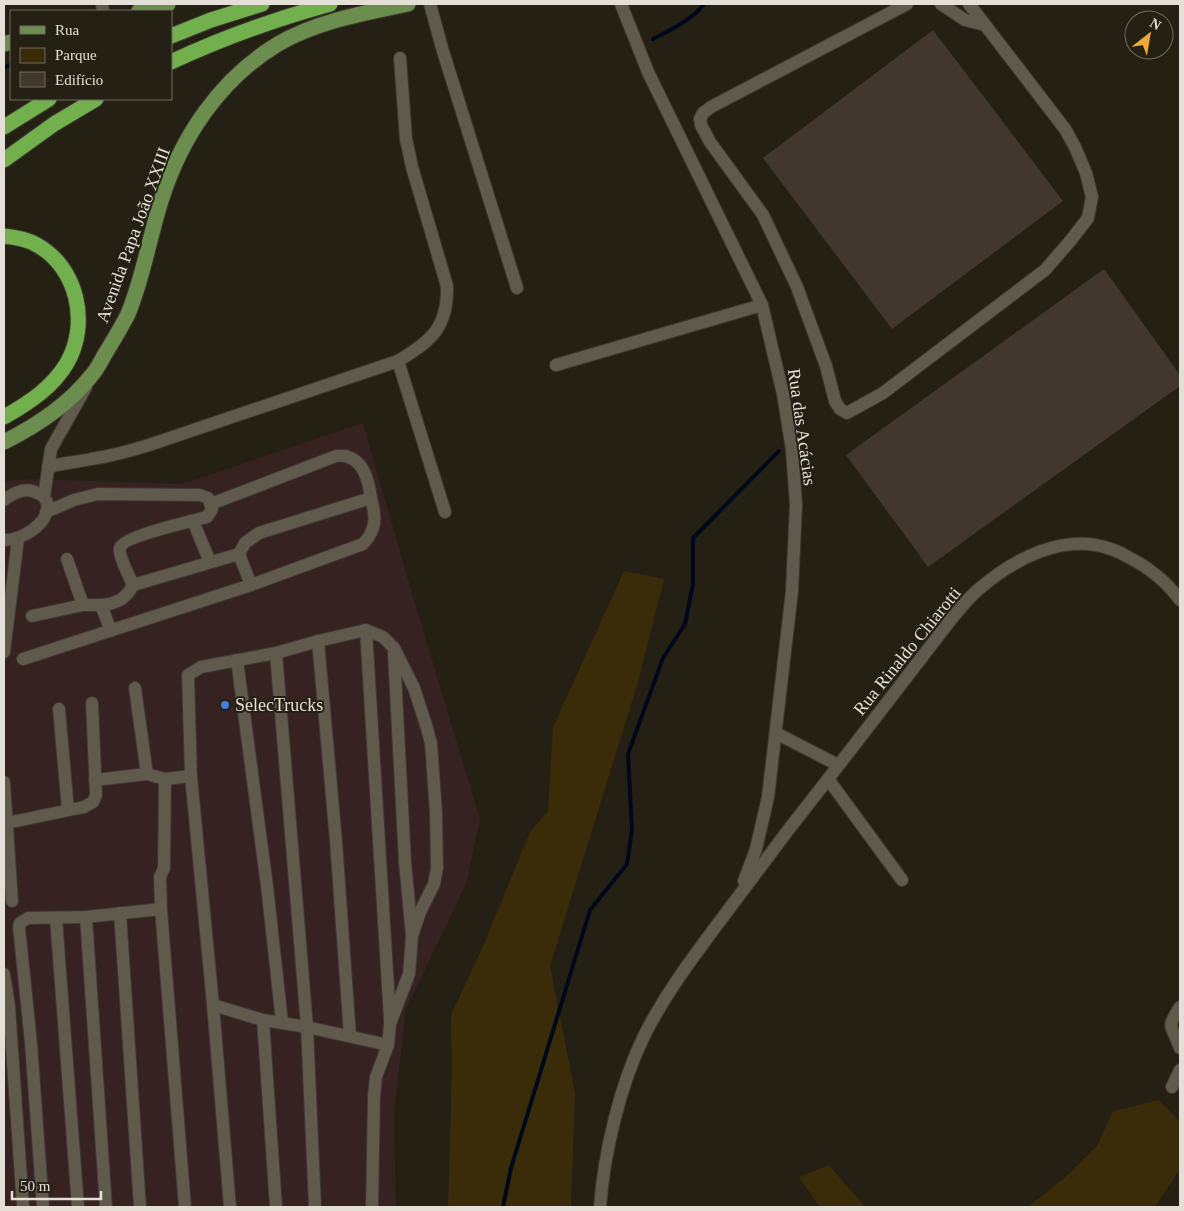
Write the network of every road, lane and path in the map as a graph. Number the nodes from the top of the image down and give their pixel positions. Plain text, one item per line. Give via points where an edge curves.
1 (168, 4) edge
2 (262, 4) edge
3 (330, 4) edge
4 (408, 4) edge
5 (430, 4) edge
6 (621, 4) edge
7 (630, 4) edge
8 (907, 4) edge
9 (941, 4) edge
10 (969, 4) edge
11 (143, 10) edge
12 (628, 19) junction
13 (984, 25) junction
14 (172, 36) edge
15 (400, 58) dead end
16 (172, 62) edge
17 (47, 100) edge
18 (94, 100) edge
19 (4, 127) edge
20 (4, 160) edge
21 (4, 236) edge
22 (517, 288) dead end
23 (762, 305) junction
24 (398, 361) junction
25 (556, 365) dead end
26 (92, 376) junction
27 (4, 416) edge
28 (4, 442) edge
29 (48, 467) junction
30 (44, 497) junction
31 (371, 498) junction
32 (4, 500) edge
33 (211, 504) junction
34 (46, 512) junction
35 (445, 512) dead end
36 (193, 521) junction
37 (18, 539) junction
38 (4, 540) edge
39 (239, 554) junction
40 (67, 558) dead end
41 (210, 562) junction
42 (132, 585) junction
43 (251, 585) junction
44 (1180, 600) edge
45 (83, 605) junction
46 (101, 605) junction
47 (32, 616) dead end
48 (366, 630) junction
49 (111, 631) junction
50 (318, 641) junction
51 (394, 648) junction
52 (4, 652) edge
53 (276, 653) junction
54 (23, 659) dead end
55 (237, 660) junction
56 (135, 688) dead end
57 (92, 703) dead end
58 (59, 709) dead end
59 (776, 733) junction
60 (838, 766) junction
61 (147, 774) junction
62 (191, 776) junction
63 (165, 779) junction
64 (828, 779) junction
65 (95, 780) junction
66 (4, 782) edge
67 (68, 810) junction
68 (7, 823) junction
69 (902, 880) dead end
70 (739, 895) junction
71 (12, 901) dead end
72 (161, 909) junction
73 (120, 913) junction
74 (86, 917) junction
75 (56, 918) junction
76 (412, 936) junction
77 (4, 974) edge
78 (213, 1005) junction
79 (6, 1006) edge
80 (1180, 1007) edge
81 (263, 1020) junction
82 (282, 1022) junction
83 (390, 1024) junction
84 (307, 1027) junction
85 (350, 1036) junction
86 (388, 1045) junction
87 (1180, 1048) edge
88 (1180, 1070) edge
89 (1172, 1087) dead end
90 (23, 1207) edge
91 (43, 1207) edge
92 (78, 1207) edge
93 (106, 1207) edge
94 (140, 1207) edge
95 (185, 1207) edge
96 (230, 1207) edge
97 (276, 1207) edge
98 (315, 1207) edge
99 (372, 1207) edge
100 (600, 1207) edge

1 - 11 main road
2 - 14 highway
3 - 16 highway via 299,12
4 - 26 main road, Avenida Papa João XXIII via 330,22 296,35 255,59 217,95 189,136 172,172 128,314
5 - 22 street
6 - 12 street, Rua das Acácias
7 - 12 street, Rua das Acácias
8 - 13 street via 711,107 700,118 710,142 763,215 797,286 835,401 847,413 883,393 1045,270 1088,218 1092,197 1075,147 1065,129
9 - 13 street via 965,20
10 - 13 street
12 - 23 street, Rua das Acácias via 648,72
15 - 24 street via 406,139 447,286 447,301 439,328 429,340
17 - 19 highway
18 - 20 highway
21 - 27 highway via 18,237 37,245 54,258 74,289 79,329 67,363 53,383 24,406
23 - 25 street
23 - 59 street, Rua das Acácias via 783,394 796,505 792,592
24 - 29 street via 123,453
24 - 35 street
26 - 28 main road, Avenida Papa João XXIII via 46,417
26 - 29 street via 51,449
29 - 30 street
30 - 32 street via 29,490 19,491
30 - 34 street
31 - 33 street via 369,484 358,462 348,456 336,456
31 - 39 street via 259,533 245,543
31 - 43 street via 374,526 371,536 363,544
33 - 34 street via 208,498 200,495 98,494
33 - 36 street via 207,517
34 - 37 street via 35,529
36 - 41 street
36 - 42 street via 122,544 120,554
37 - 38 street
37 - 52 street
39 - 41 street
39 - 43 street
40 - 45 street
41 - 42 street
42 - 46 street via 118,601
43 - 49 street
44 - 60 street, Rua Rinaldo Chiarotti via 1169,585 1141,563 1111,548 1085,544 1058,546 1029,555 978,590 953,617
45 - 46 street
45 - 47 street
46 - 49 street
48 - 50 street
48 - 51 street via 383,636
48 - 83 street
49 - 54 street
50 - 53 street
50 - 85 street
51 - 76 street
51 - 76 street via 414,688 431,743 436,813 437,868 434,884
53 - 55 street
53 - 84 street
55 - 62 street via 201,667 188,675
55 - 82 street
56 - 61 street
57 - 65 street
58 - 67 street
59 - 60 street
59 - 70 street, Rua das Acácias via 763,823
60 - 64 street, Rua Rinaldo Chiarotti
61 - 63 street
61 - 65 street
62 - 63 street
62 - 78 street
63 - 72 street
64 - 69 street
64 - 70 street, Rua Rinaldo Chiarotti
65 - 67 street via 93,802
66 - 68 street
67 - 68 street
68 - 71 street
70 - 100 street, Rua Rinaldo Chiarotti via 684,968 644,1037 620,1104
72 - 73 street
72 - 95 street
73 - 74 street
73 - 94 street
74 - 75 street
74 - 93 street
75 - 91 street via 28,918 19,927
75 - 92 street
76 - 83 street via 409,974
77 - 79 street
78 - 81 street
78 - 96 street
79 - 90 street
80 - 87 street via 1172,1019 1171,1028
81 - 82 street
81 - 97 street
82 - 84 street
83 - 86 street
84 - 85 street
84 - 98 street
85 - 86 street
86 - 99 street via 376,1077 374,1096
88 - 89 street

